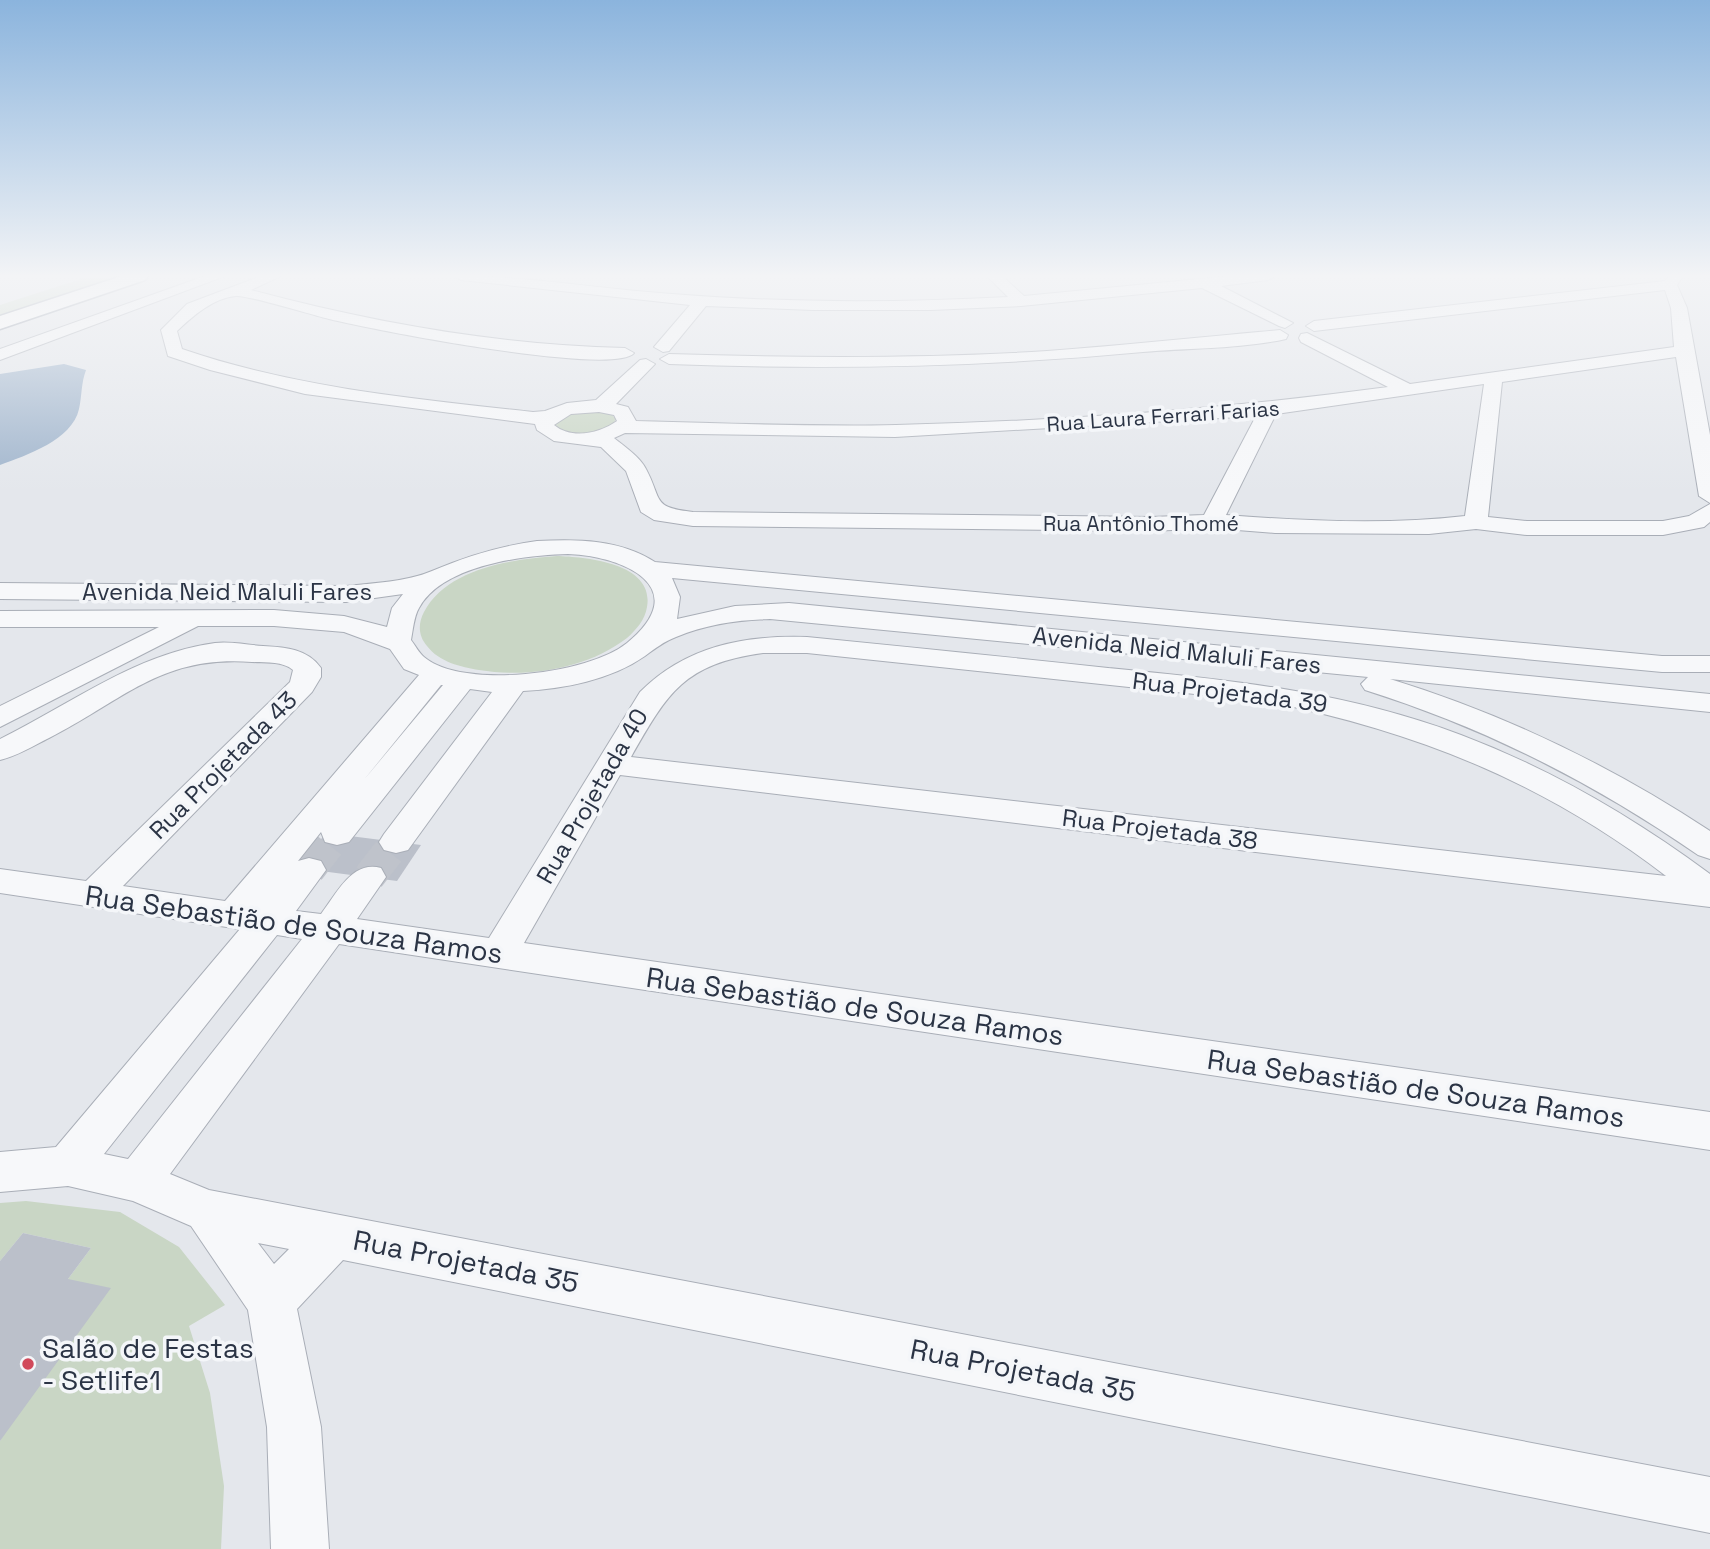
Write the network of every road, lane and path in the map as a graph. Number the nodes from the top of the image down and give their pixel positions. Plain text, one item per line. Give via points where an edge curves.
1 (19, 348) edge
2 (173, 348) edge
3 (533, 348) edge
4 (671, 348) edge
5 (1109, 348) edge
6 (1342, 348) edge
7 (669, 351) junction
8 (1681, 351) joint
9 (0, 355) edge
10 (629, 359) junction
11 (1494, 376) junction
12 (1407, 388) junction
13 (605, 405) junction
14 (1269, 409) junction
15 (543, 419) junction
16 (617, 431) junction
17 (1710, 496) edge
18 (1710, 511) edge
19 (1212, 521) junction
20 (1476, 522) junction
21 (650, 569) junction
22 (450, 572) junction
23 (0, 591) edge
24 (0, 619) edge
25 (127, 619) junction
26 (195, 620) junction
27 (649, 639) junction
28 (399, 643) junction
29 (706, 657) joint
30 (1254, 658) junction
31 (1710, 664) edge
32 (102, 666) junction
33 (448, 678) junction
34 (512, 686) junction
35 (1710, 703) edge
36 (0, 718) edge
37 (0, 751) edge
38 (611, 764) junction
39 (337, 834) tunnel mouth
40 (396, 842) tunnel mouth
41 (1710, 846) edge
42 (309, 870) tunnel mouth
43 (369, 877) tunnel mouth
44 (0, 881) edge
45 (1710, 893) edge
46 (93, 895) junction
47 (250, 918) junction
48 (331, 929) junction
49 (499, 954) junction
50 (1710, 1131) edge
51 (68, 1166) junction
52 (0, 1172) edge
53 (138, 1182) junction
54 (207, 1211) junction
55 (335, 1235) junction
56 (271, 1301) junction
57 (1710, 1505) edge
58 (300, 1549) edge

1 - 9 street
2 - 15 street via 213,367 303,386
3 - 10 street
4 - 7 street
5 - 7 street via 1046,356 780,363
6 - 12 street
7 - 10 street
8 - 11 street, Rua Laura Ferrari Farias
8 - 17 street via 1689,368
10 - 13 street
11 - 12 street, Rua Laura Ferrari Farias
11 - 20 street
12 - 14 street, Rua Laura Ferrari Farias
13 - 15 street via 566,410
13 - 16 street, Rua Antônio Thomé via 625,414
14 - 16 street, Rua Laura Ferrari Farias via 895,432
14 - 19 street
15 - 16 street, Rua Laura Ferrari Farias via 552,434
16 - 19 street, Rua Antônio Thomé via 649,507 674,518
18 - 20 street, Rua Antônio Thomé via 1696,522 1662,528 1527,528
19 - 20 street, Rua Antônio Thomé via 1429,527
21 - 22 street, Avenida Neid Maluli Fares via 620,555 559,547 503,554
21 - 27 street via 660,579 668,601 667,614
21 - 31 street, Avenida Neid Maluli Fares via 1662,664
22 - 23 street, Avenida Neid Maluli Fares via 400,587 346,594
22 - 28 street via 407,605 400,618
24 - 25 street, Avenida Neid Maluli Fares
25 - 26 street, Avenida Neid Maluli Fares
25 - 32 street via 121,641
26 - 28 street, Avenida Neid Maluli Fares via 281,619 355,626
26 - 32 street
27 - 30 street, Avenida Neid Maluli Fares via 715,616 789,611
27 - 34 street via 614,662 590,671 552,682
28 - 33 street via 406,655
29 - 38 street, Rua Projetada 40 via 660,686
29 - 45 street, Rua Projetada 39 via 745,647 807,645 1270,693 1333,704 1397,720 1528,772 1624,828
30 - 35 street, Avenida Neid Maluli Fares
30 - 41 street via 1372,684 1493,725 1576,763
32 - 36 street
33 - 34 street
33 - 39 street
33 - 47 street
34 - 40 street
37 - 46 street, Rua Projetada 43 via 135,676 175,659 218,652 283,655 301,661 308,672 302,686
38 - 45 street, Rua Projetada 38
38 - 49 street, Rua Projetada 40
42 - 47 street
43 - 48 street
44 - 46 street, Rua Sebastião de Souza Ramos
46 - 47 street, Rua Sebastião de Souza Ramos
47 - 48 street, Rua Sebastião de Souza Ramos
47 - 51 street
48 - 49 street, Rua Sebastião de Souza Ramos
48 - 53 street
49 - 50 street, Rua Sebastião de Souza Ramos
51 - 52 street, Rua Projetada 35
51 - 53 street, Rua Projetada 35
53 - 54 street, Rua Projetada 35
54 - 55 street, Rua Projetada 35
54 - 56 street
55 - 56 street, Rua Projetada 35
55 - 57 street, Rua Projetada 35
56 - 58 street via 294,1427

